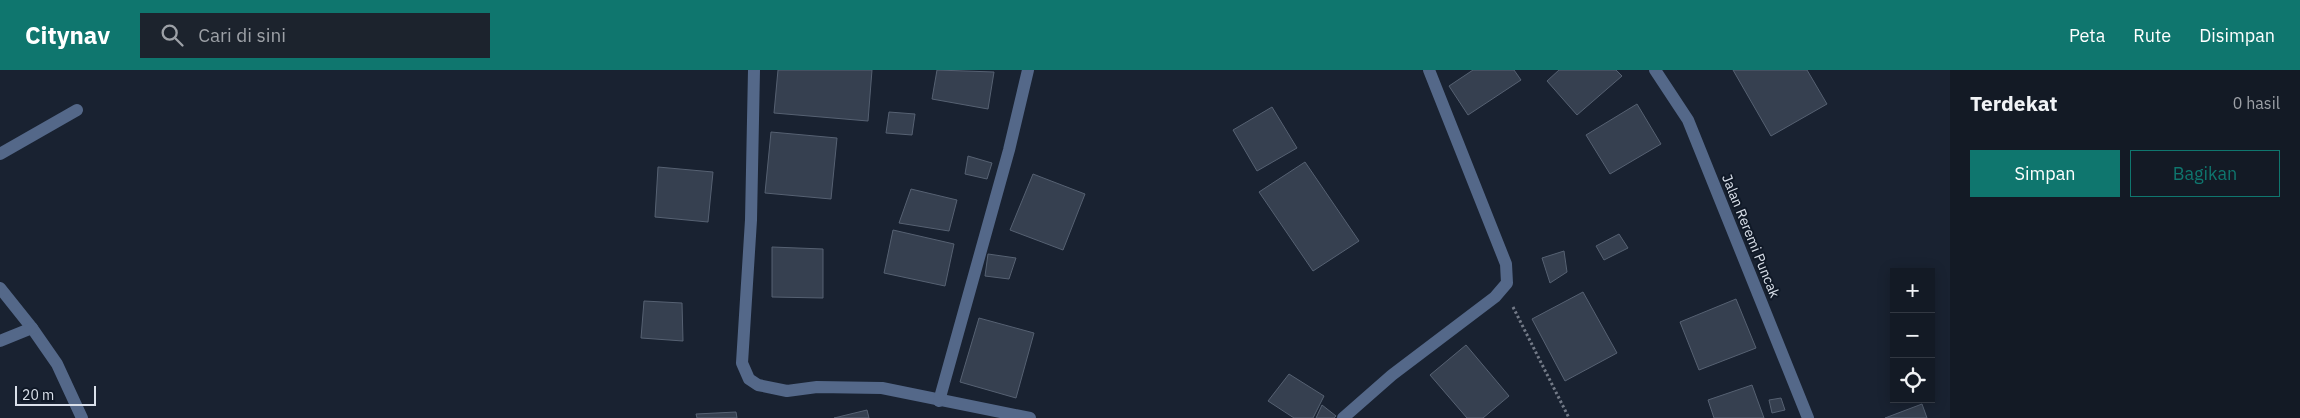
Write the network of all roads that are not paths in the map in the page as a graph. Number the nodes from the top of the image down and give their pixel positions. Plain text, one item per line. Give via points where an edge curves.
1 (754, 70) edge
2 (1028, 70) edge
3 (1428, 70) edge
4 (1655, 70) edge
5 (77, 110) dead end
6 (0, 154) edge
7 (0, 288) edge
8 (32, 328) junction
9 (0, 341) edge
10 (939, 401) junction
11 (82, 418) edge
12 (1030, 418) edge
13 (1343, 418) edge
14 (1808, 418) edge

1 - 10 street via 751,220 742,363 749,379 758,385 787,391 817,387 882,388
2 - 10 street
3 - 13 street via 1506,264 1508,277 1504,288 1495,297 1392,375
4 - 14 street, Jalan Reremi Puncak via 1688,120
5 - 6 street
7 - 8 street
8 - 9 street
8 - 11 street via 57,364
10 - 12 street

